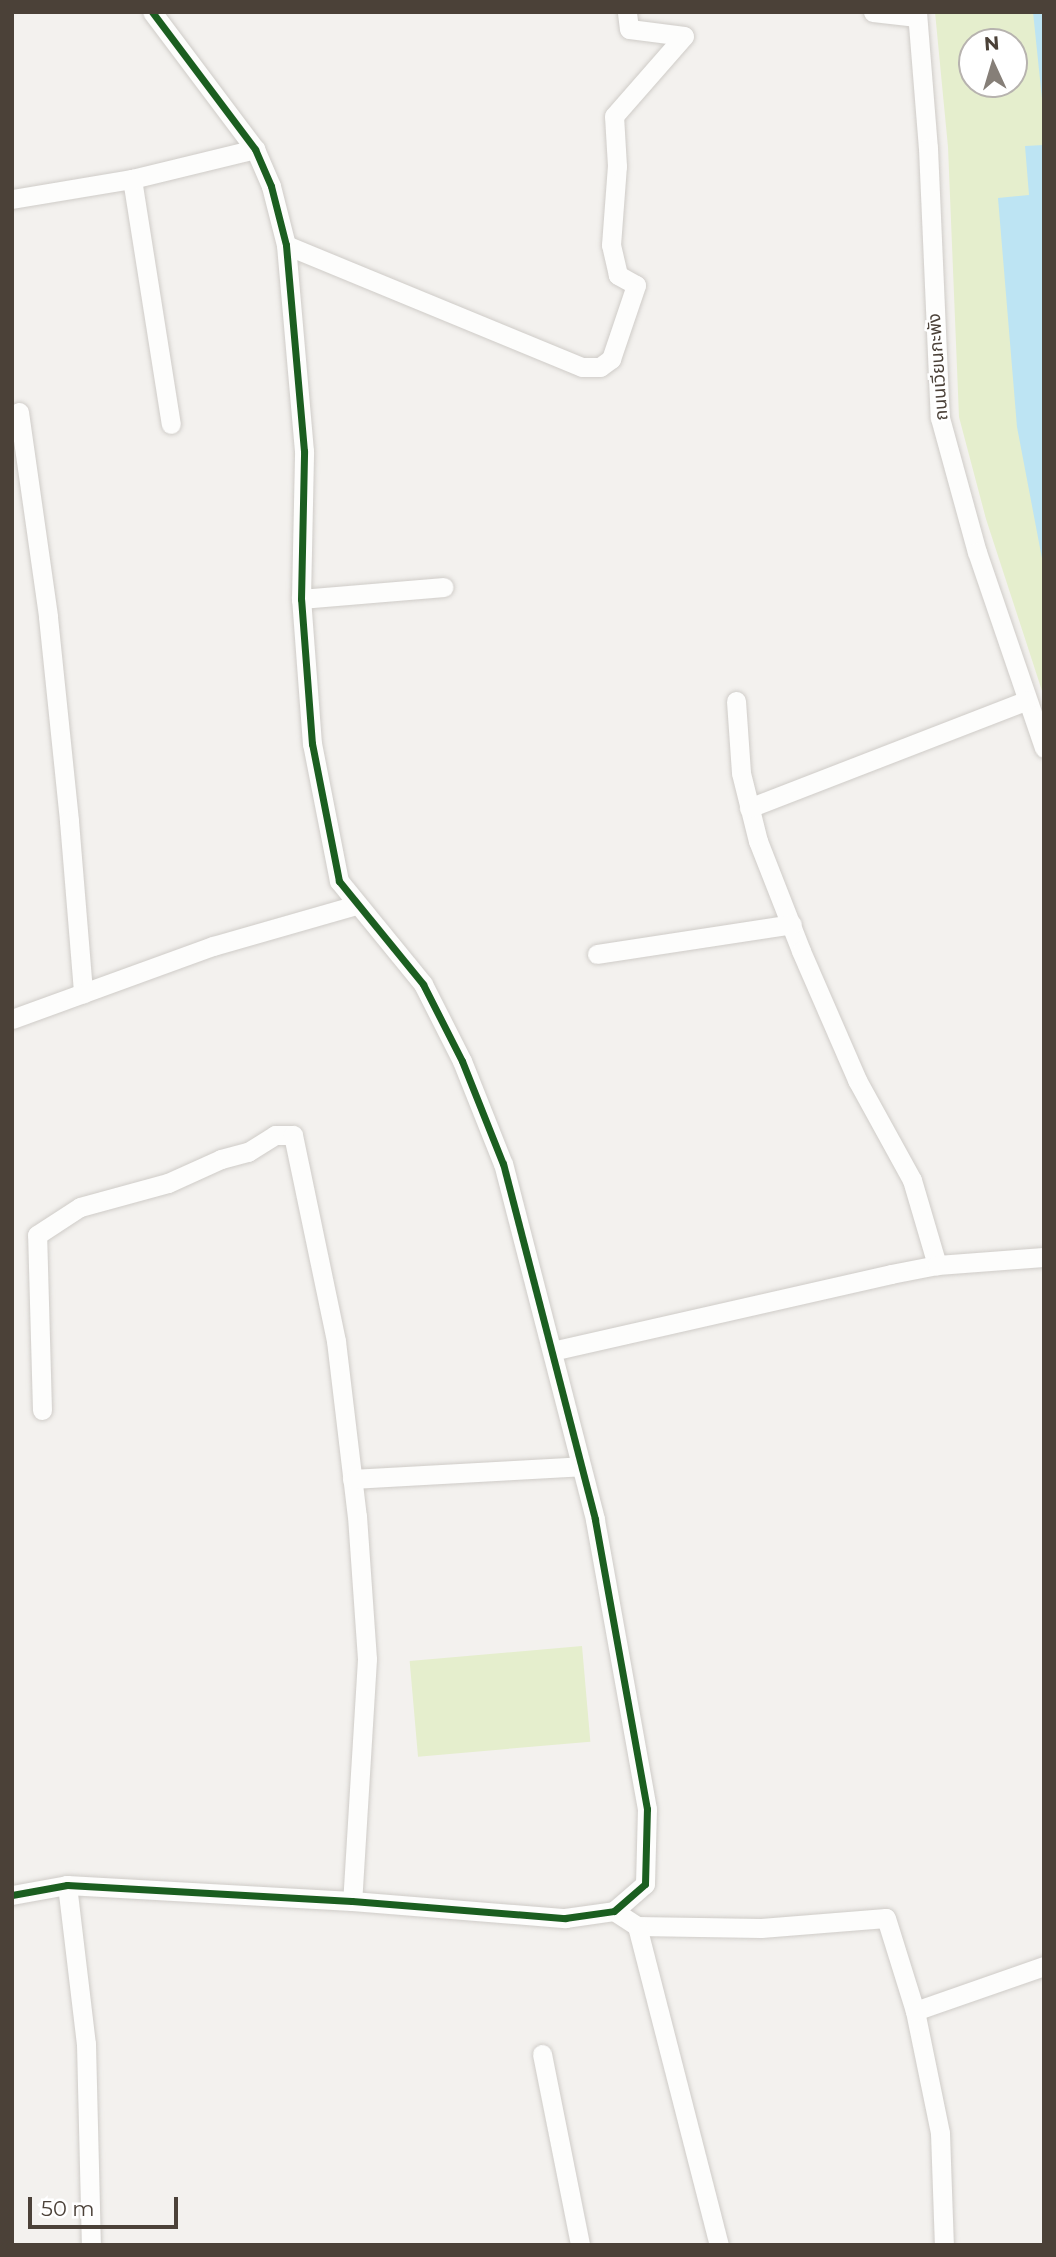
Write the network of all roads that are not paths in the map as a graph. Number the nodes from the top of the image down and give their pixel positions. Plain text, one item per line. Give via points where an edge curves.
1 (152, 12) edge
2 (627, 12) edge
3 (873, 12) edge
4 (917, 15) edge
5 (255, 149) junction
6 (132, 179) junction
7 (12, 199) edge
8 (286, 246) junction
9 (19, 412) dead end
10 (171, 424) dead end
11 (443, 587) dead end
12 (300, 599) junction
13 (1027, 700) junction
14 (736, 701) dead end
15 (1044, 748) edge
16 (749, 808) junction
17 (356, 905) junction
18 (792, 924) junction
19 (597, 954) dead end
20 (83, 993) junction
21 (12, 1019) edge
22 (1044, 1256) edge
23 (937, 1265) junction
24 (552, 1351) junction
25 (42, 1410) dead end
26 (582, 1466) junction
27 (352, 1479) junction
28 (67, 1885) junction
29 (12, 1895) edge
30 (352, 1901) junction
31 (614, 1911) junction
32 (637, 1926) junction
33 (1044, 1966) edge
34 (915, 2011) junction
35 (542, 2054) dead end
36 (91, 2245) edge
37 (580, 2245) edge
38 (719, 2245) edge
39 (944, 2245) edge

1 - 5 street
2 - 8 street via 629,29 684,36 614,116 617,166 611,245 618,275 636,285 611,359 600,367 582,367
3 - 4 street
4 - 13 street, ถนนเวียนกะพัง via 940,418 977,552
5 - 6 street
5 - 8 street via 271,186
6 - 7 street
6 - 10 street
8 - 12 street via 304,451
9 - 20 street via 49,630
11 - 12 street
12 - 17 street via 312,744 339,881
13 - 15 street, ถนนเวียนกะพัง
13 - 16 street
14 - 16 street via 741,773
16 - 18 street
17 - 20 street via 213,946
17 - 24 street via 423,984 462,1061 503,1164
18 - 19 street
18 - 23 street via 857,1080 912,1180
20 - 21 street
22 - 23 street
23 - 24 street
24 - 26 street
25 - 27 street via 37,1236 80,1207 168,1183 248,1152 275,1135 293,1135 336,1341
26 - 27 street
26 - 31 street via 647,1809 645,1884
27 - 30 street via 367,1659
28 - 29 street
28 - 30 street
28 - 36 street via 86,2044
30 - 31 street via 565,1918
31 - 32 street
32 - 34 street via 761,1928 886,1918
32 - 38 street
33 - 34 street
34 - 39 street via 940,2133
35 - 37 street

